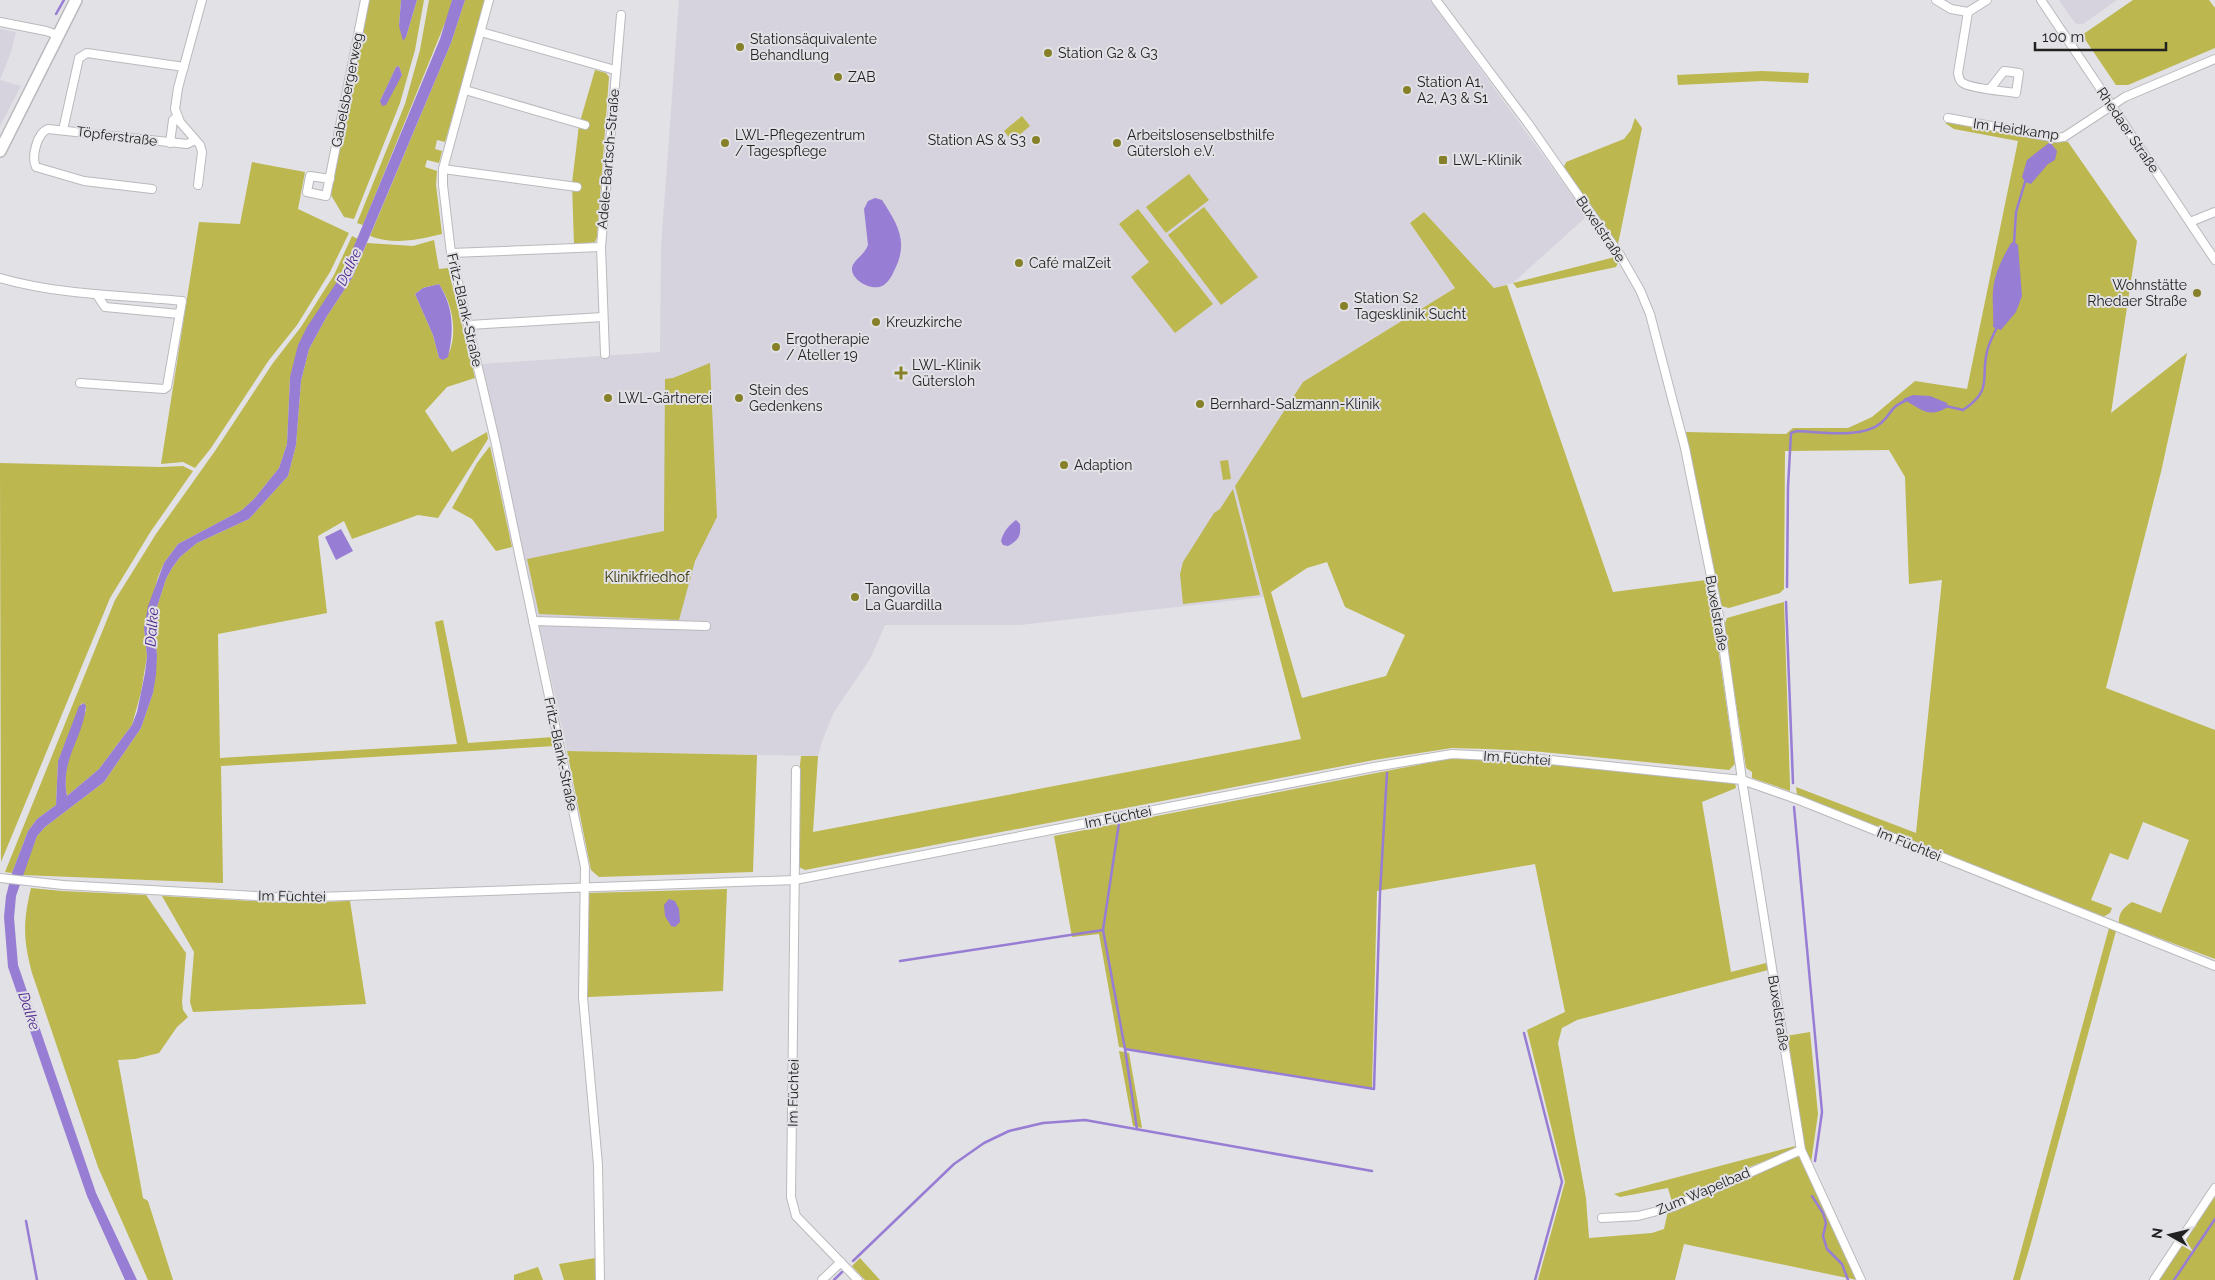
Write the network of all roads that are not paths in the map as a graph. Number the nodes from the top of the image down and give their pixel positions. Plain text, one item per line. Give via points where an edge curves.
1 (76, 0) edge
2 (202, 0) edge
3 (365, 0) edge
4 (490, 0) edge
5 (1936, 0) edge
6 (1986, 0) edge
7 (2040, 0) edge
8 (1440, 1) edge
9 (1968, 12) junction
10 (621, 15) dead end
11 (0, 22) edge
12 (481, 32) junction
13 (58, 35) junction
14 (2215, 59) edge
15 (184, 67) junction
16 (615, 70) junction
17 (1990, 89) dead end
18 (465, 90) junction
19 (2111, 105) junction
20 (177, 117) junction
21 (1948, 118) dead end
22 (585, 125) dead end
23 (63, 130) junction
24 (195, 140) junction
25 (170, 143) junction
26 (0, 150) edge
27 (443, 169) junction
28 (330, 179) dead end
29 (198, 185) dead end
30 (577, 187) dead end
31 (152, 190) dead end
32 (2215, 212) edge
33 (2190, 222) junction
34 (601, 247) junction
35 (451, 253) junction
36 (2215, 260) edge
37 (0, 278) edge
38 (97, 294) junction
39 (179, 314) junction
40 (603, 317) junction
41 (469, 325) junction
42 (605, 354) dead end
43 (80, 383) dead end
44 (534, 621) junction
45 (706, 626) dead end
46 (796, 770) dead end
47 (1742, 780) junction
48 (1, 878) edge
49 (795, 880) junction
50 (586, 887) junction
51 (2215, 966) edge
52 (1801, 1150) junction
53 (2215, 1188) edge
54 (1602, 1218) dead end
55 (841, 1262) junction
56 (600, 1280) edge
57 (822, 1280) edge
58 (858, 1280) edge
59 (1861, 1280) edge
60 (2154, 1280) edge

1 - 13 main road
2 - 15 street, Töpferstraße
3 - 28 street, Gabelsbergerweg
4 - 12 street, Fritz-Blank-Straße
5 - 9 street via 1951,9
6 - 9 street
7 - 19 street, Rhedaer Straße
8 - 47 street, Buxelstraße via 1615,247 1650,314 1686,448 1719,616
9 - 17 street via 1959,80
10 - 16 street, Adele-Bartsch-Straße
11 - 13 street
12 - 16 street, Adele-Bartsch-Straße
12 - 18 street, Fritz-Blank-Straße
13 - 26 main road
14 - 19 street, Im Heidkamp
15 - 20 street, Töpferstraße via 176,100
15 - 23 street, Töpferstraße via 87,53 79,58
16 - 34 street, Adele-Bartsch-Straße
18 - 22 street
18 - 27 street, Fritz-Blank-Straße
19 - 21 street, Im Heidkamp via 2064,138
19 - 33 street, Rhedaer Straße
20 - 24 street
20 - 25 street, Töpferstraße via 173,120
23 - 25 street, Töpferstraße
23 - 31 street, Töpferstraße via 48,129 41,133 34,163 36,167 84,181
24 - 25 street, Töpferstraße via 187,144
24 - 29 street via 202,152
27 - 30 street
27 - 35 street, Fritz-Blank-Straße
32 - 33 street
33 - 36 street, Rhedaer Straße
34 - 35 street, Adele-Bartsch-Straße
34 - 40 street
35 - 41 street, Fritz-Blank-Straße
37 - 38 street
38 - 39 street via 105,307
38 - 39 street via 182,301
39 - 43 street via 164,390
40 - 41 street
40 - 42 street
41 - 44 street, Fritz-Blank-Straße
44 - 45 street
44 - 50 street, Fritz-Blank-Straße
46 - 49 street, Im Füchtei
47 - 49 street, Im Füchtei via 1530,758 1452,754
47 - 51 street, Im Füchtei
47 - 52 street, Buxelstraße
48 - 50 street, Im Füchtei via 289,898
49 - 50 street, Im Füchtei
49 - 55 street, Im Füchtei via 791,1197 796,1216
50 - 56 street via 583,998 598,1165
52 - 54 street, Zum Wapelbad via 1673,1207 1638,1216
52 - 59 street, Buxelstraße
53 - 60 street
55 - 57 street
55 - 58 street, Im Füchtei

